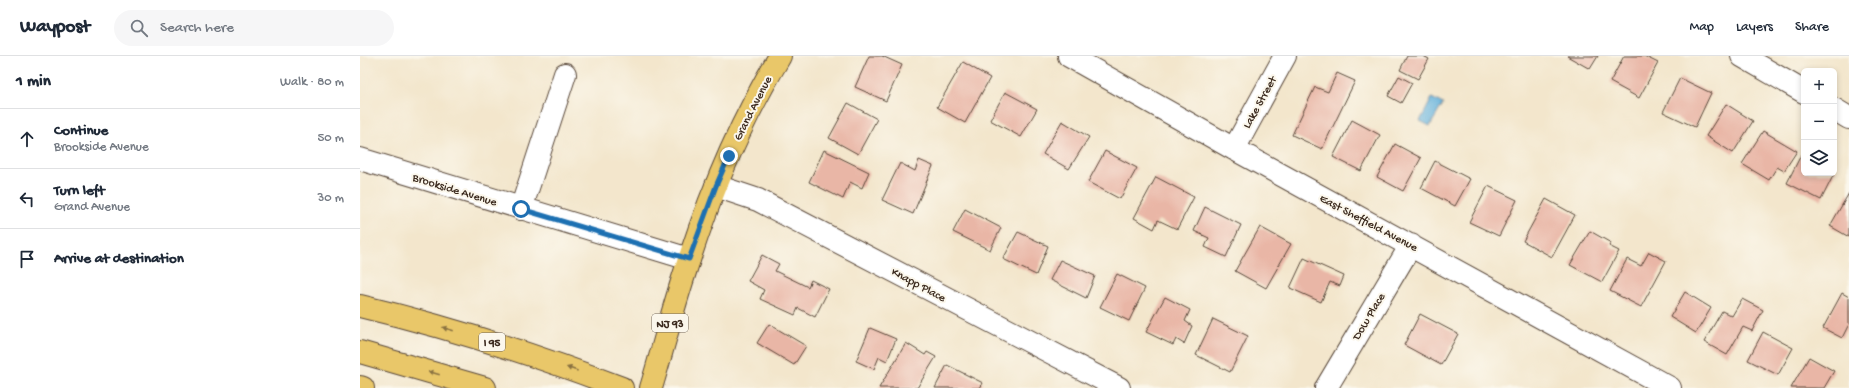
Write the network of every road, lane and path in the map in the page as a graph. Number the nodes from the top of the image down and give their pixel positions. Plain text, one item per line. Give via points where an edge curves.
1 (780, 56) edge
2 (1069, 56) edge
3 (1285, 56) edge
4 (1742, 56) edge
5 (565, 74) dead end
6 (1801, 90) edge
7 (1837, 111) edge
8 (1849, 118) edge
9 (1234, 149) junction
10 (360, 159) edge
11 (716, 186) junction
12 (521, 209) junction
13 (1411, 245) junction
14 (689, 259) junction
15 (360, 306) edge
16 (360, 352) edge
17 (485, 388) edge
18 (622, 388) edge
19 (651, 388) edge
20 (1119, 388) edge
21 (1326, 388) edge
22 (1670, 388) edge

1 - 11 main road, Grand Avenue / NJ 93 via 755,99
2 - 9 street, East Sheffield Avenue
3 - 9 street, Lake Street
4 - 6 street
5 - 12 street
7 - 8 street
9 - 13 street, East Sheffield Avenue
10 - 12 street, Brookside Avenue
11 - 14 main road, Grand Avenue / NJ 93
11 - 20 street, Knapp Place via 758,200
12 - 14 street, Brookside Avenue
13 - 21 street, Dow Place
13 - 22 street, East Sheffield Avenue
14 - 19 main road, Grand Avenue / NJ 93
18 -> 15 main road, I 95 via 488,341
17 -> 16 main road

